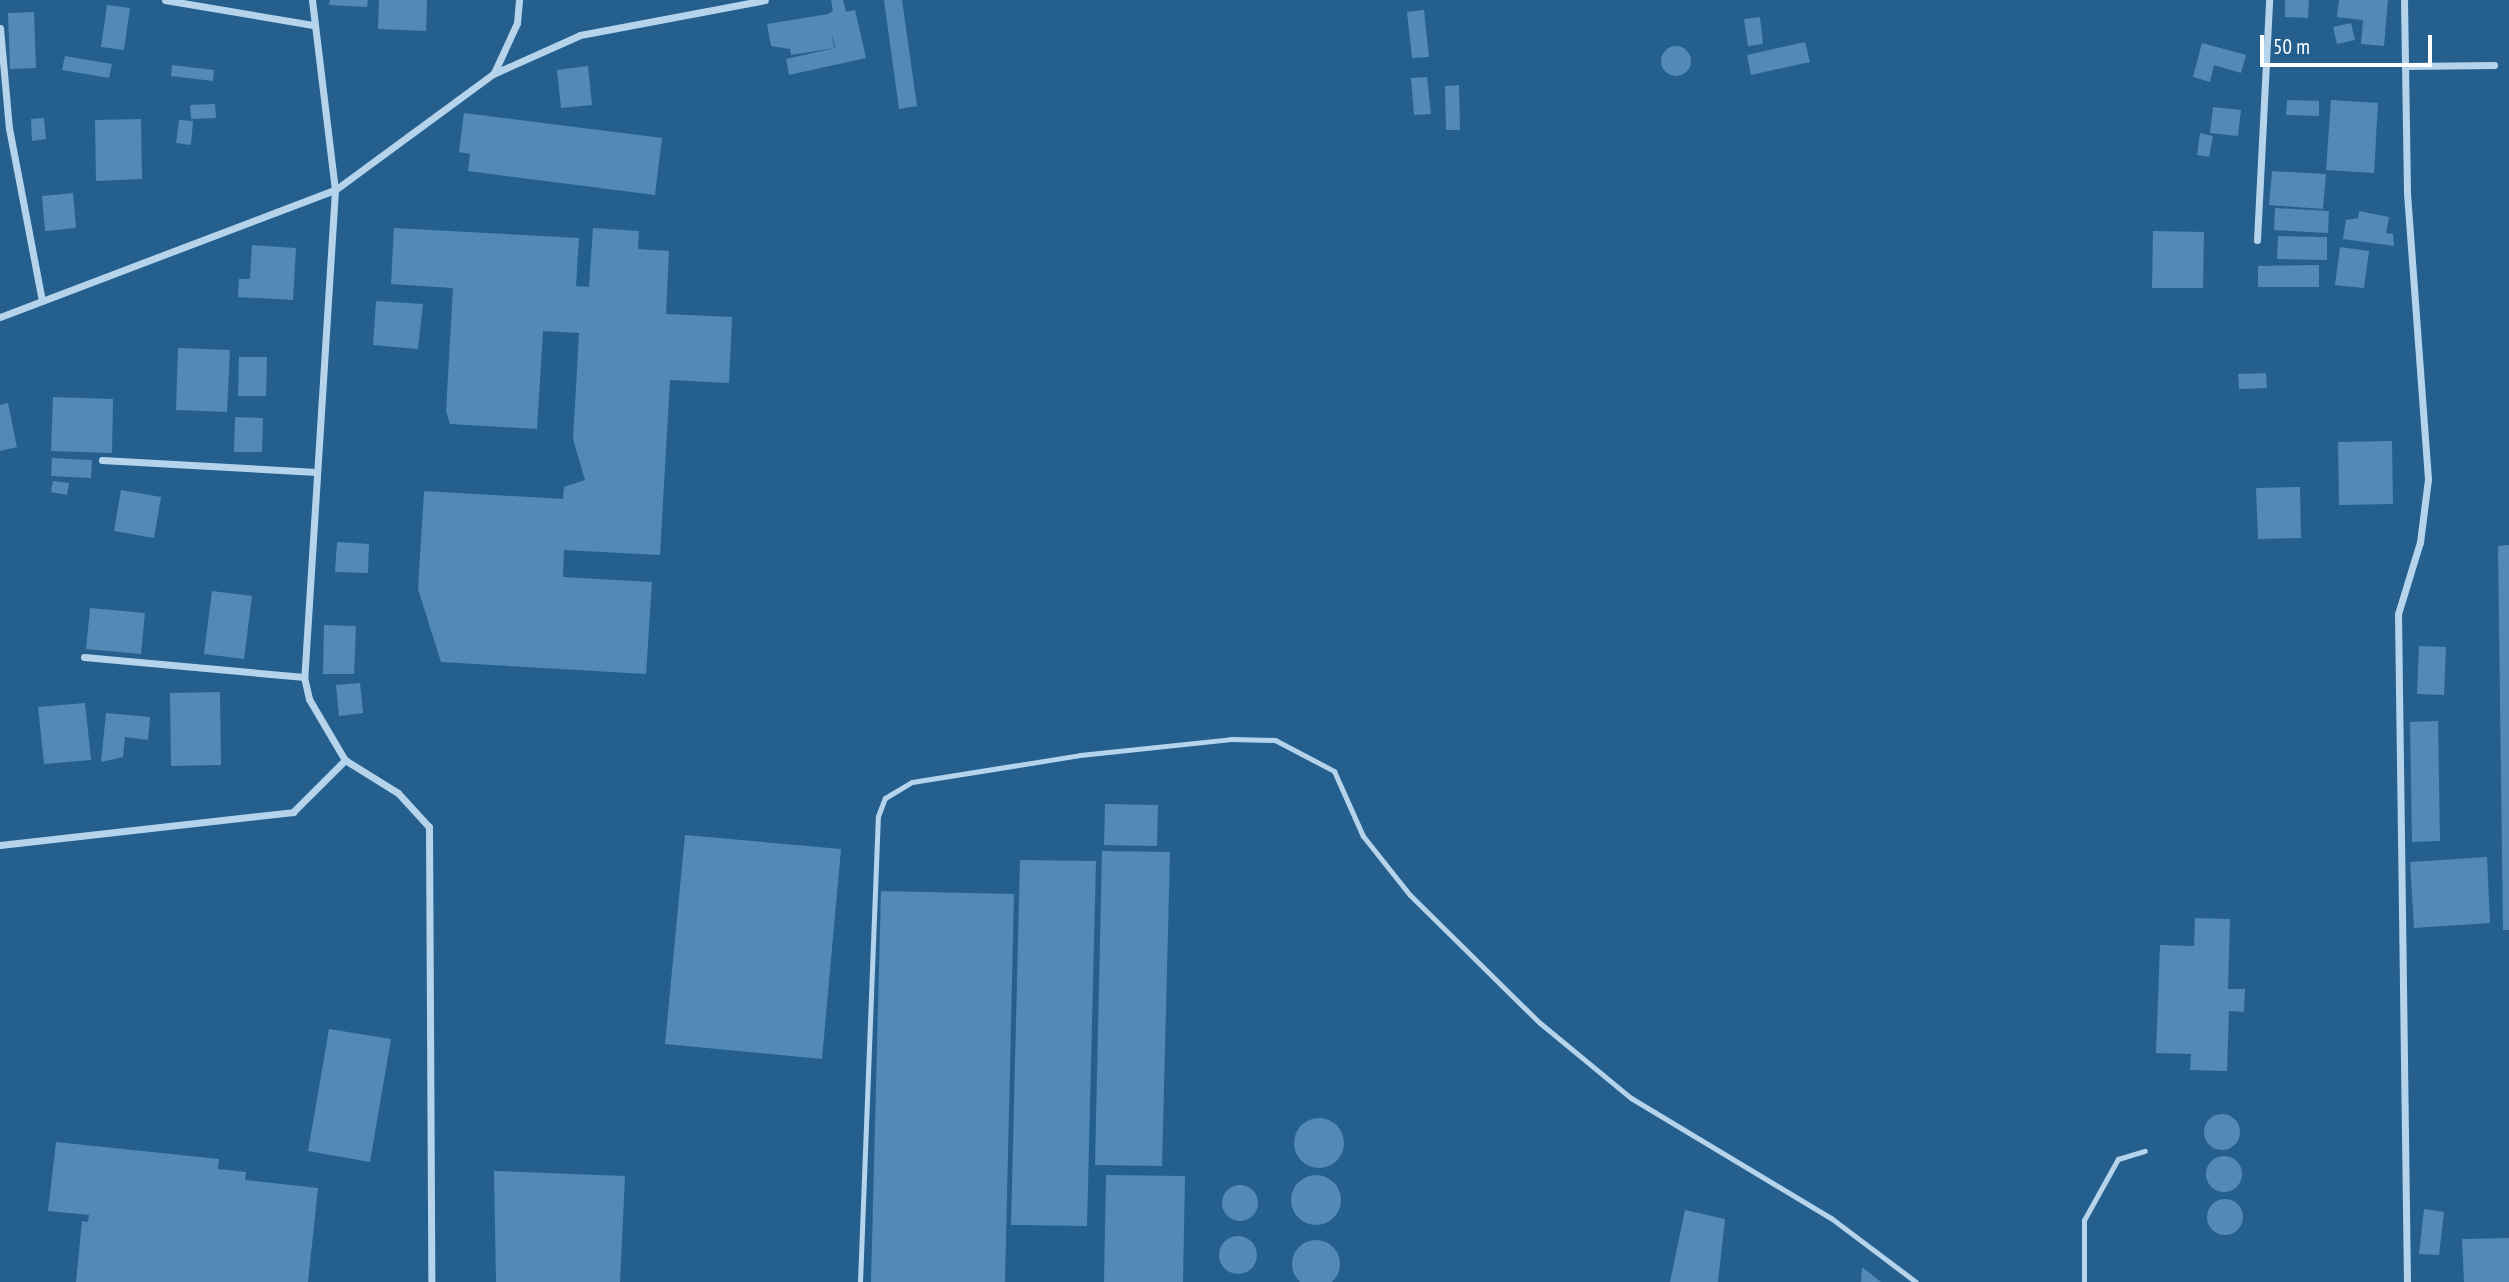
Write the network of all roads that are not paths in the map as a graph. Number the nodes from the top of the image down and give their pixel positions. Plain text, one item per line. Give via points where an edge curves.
1 (165, 0) edge
2 (312, 0) edge
3 (519, 0) edge
4 (765, 0) edge
5 (2269, 0) edge
6 (2404, 0) edge
7 (313, 25) junction
8 (0, 28) edge
9 (2494, 65) dead end
10 (2406, 66) junction
11 (494, 74) junction
12 (335, 190) junction
13 (2257, 240) dead end
14 (42, 301) junction
15 (0, 317) edge
16 (102, 460) dead end
17 (317, 472) junction
18 (84, 657) dead end
19 (304, 677) junction
20 (345, 760) junction
21 (0, 845) edge
22 (2145, 1151) dead end
23 (431, 1282) edge
24 (860, 1282) edge
25 (1916, 1282) edge
26 (2084, 1282) edge
27 (2407, 1282) edge

1 - 7 street
2 - 7 street
3 - 11 street via 517,23
4 - 11 street via 580,35
5 - 13 street
6 - 10 street
7 - 12 street
8 - 14 street via 9,128
9 - 10 street
10 - 27 street via 2407,193 2428,479 2420,542 2398,614
11 - 12 street
12 - 14 street
12 - 17 street
14 - 15 street
16 - 17 street
17 - 19 street
18 - 19 street
19 - 20 street via 309,699
20 - 21 street via 293,813
20 - 23 street via 398,793 429,827
22 - 26 lane via 2118,1159 2084,1220
24 - 25 lane via 878,816 885,799 912,782 1080,755 1231,739 1275,740 1334,771 1363,836 1410,895 1540,1023 1631,1098 1831,1218

